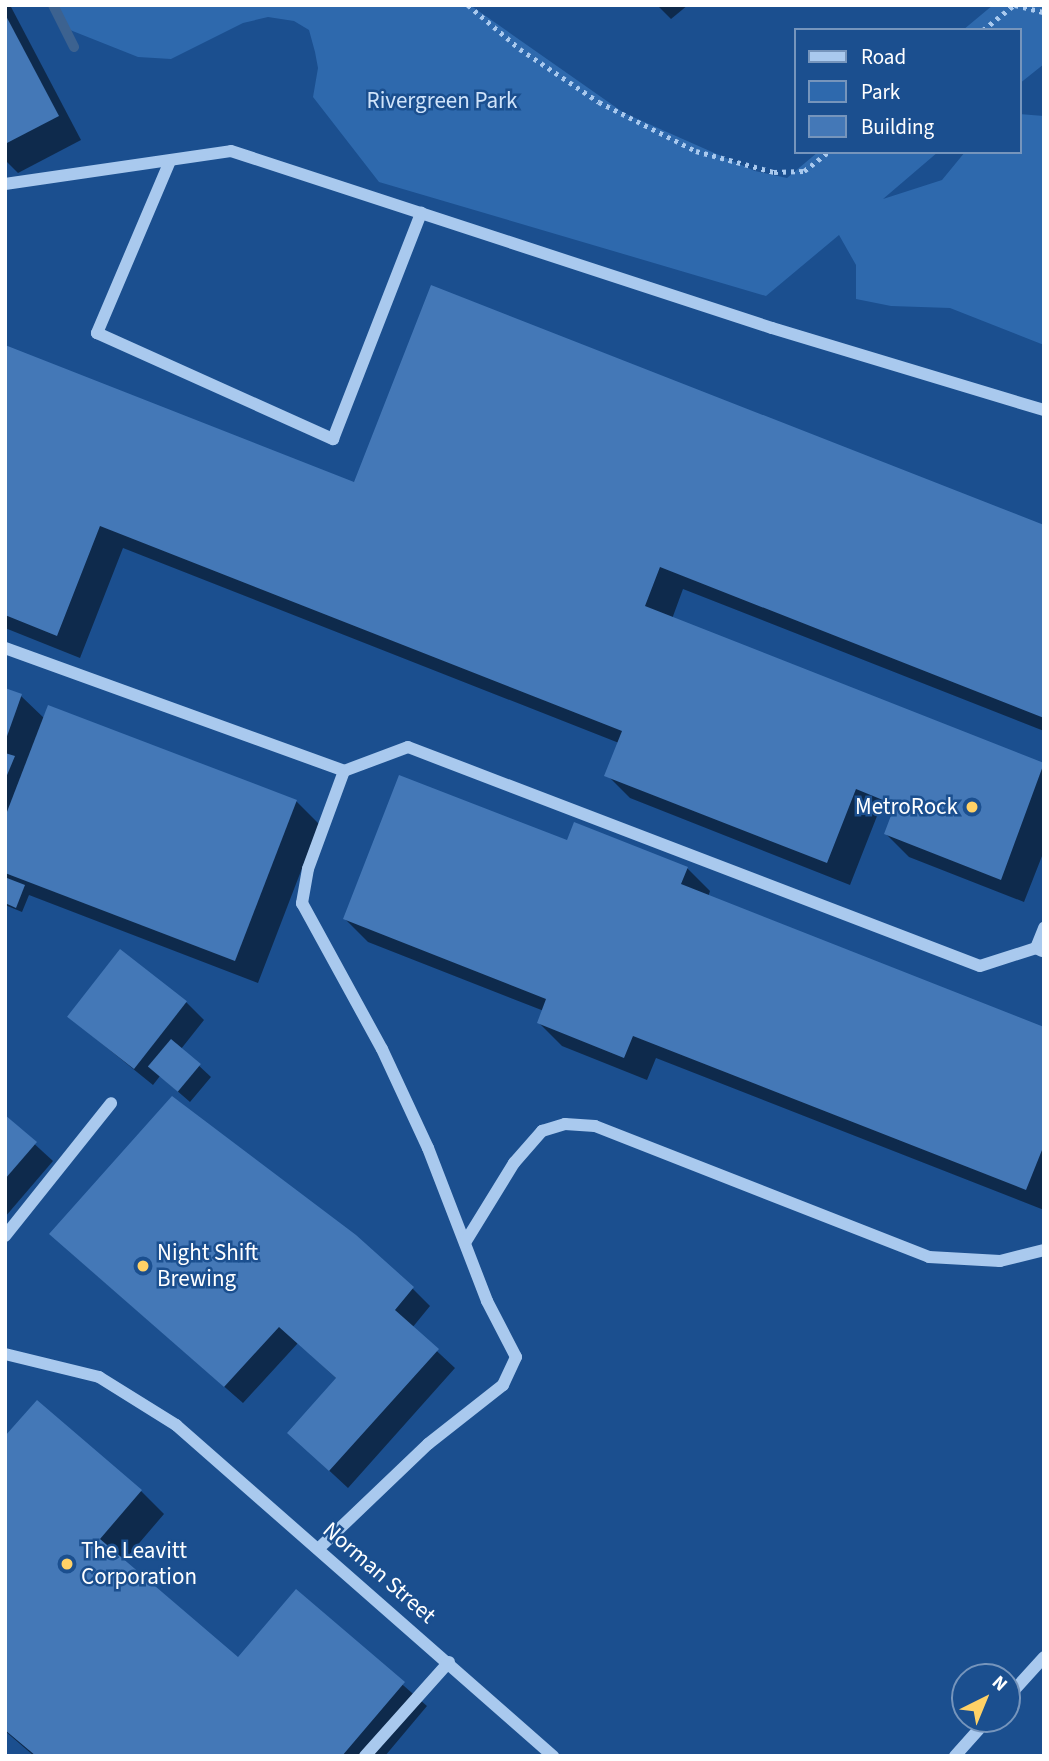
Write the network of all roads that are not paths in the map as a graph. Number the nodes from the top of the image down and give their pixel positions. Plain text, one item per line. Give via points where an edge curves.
1 (170, 161) junction
2 (5, 184) edge
3 (421, 214) junction
4 (1044, 410) edge
5 (5, 648) edge
6 (344, 771) junction
7 (1044, 928) edge
8 (1040, 950) edge
9 (111, 1103) dead end
10 (5, 1236) edge
11 (466, 1241) junction
12 (1044, 1250) edge
13 (5, 1354) edge
14 (318, 1549) junction
15 (1044, 1657) edge
16 (449, 1662) junction
17 (1021, 1682) edge
18 (976, 1733) edge
19 (365, 1756) edge
20 (553, 1756) edge
21 (955, 1756) edge

1 - 2 street
1 - 3 street via 230,151
1 - 3 street via 97,333 333,439
3 - 4 street
5 - 6 street
6 - 8 street via 408,747 980,966
6 - 11 street via 308,869 302,903 382,1049
7 - 8 street
9 - 10 street
11 - 12 street via 514,1163 542,1131 565,1124 595,1126 929,1256 1000,1261
11 - 14 street via 487,1300 516,1357 503,1385 428,1444
13 - 14 street, Norman Street via 99,1377 176,1425
14 - 16 street, Norman Street
15 - 17 street
16 - 19 street
16 - 20 street, Norman Street
18 - 21 street

